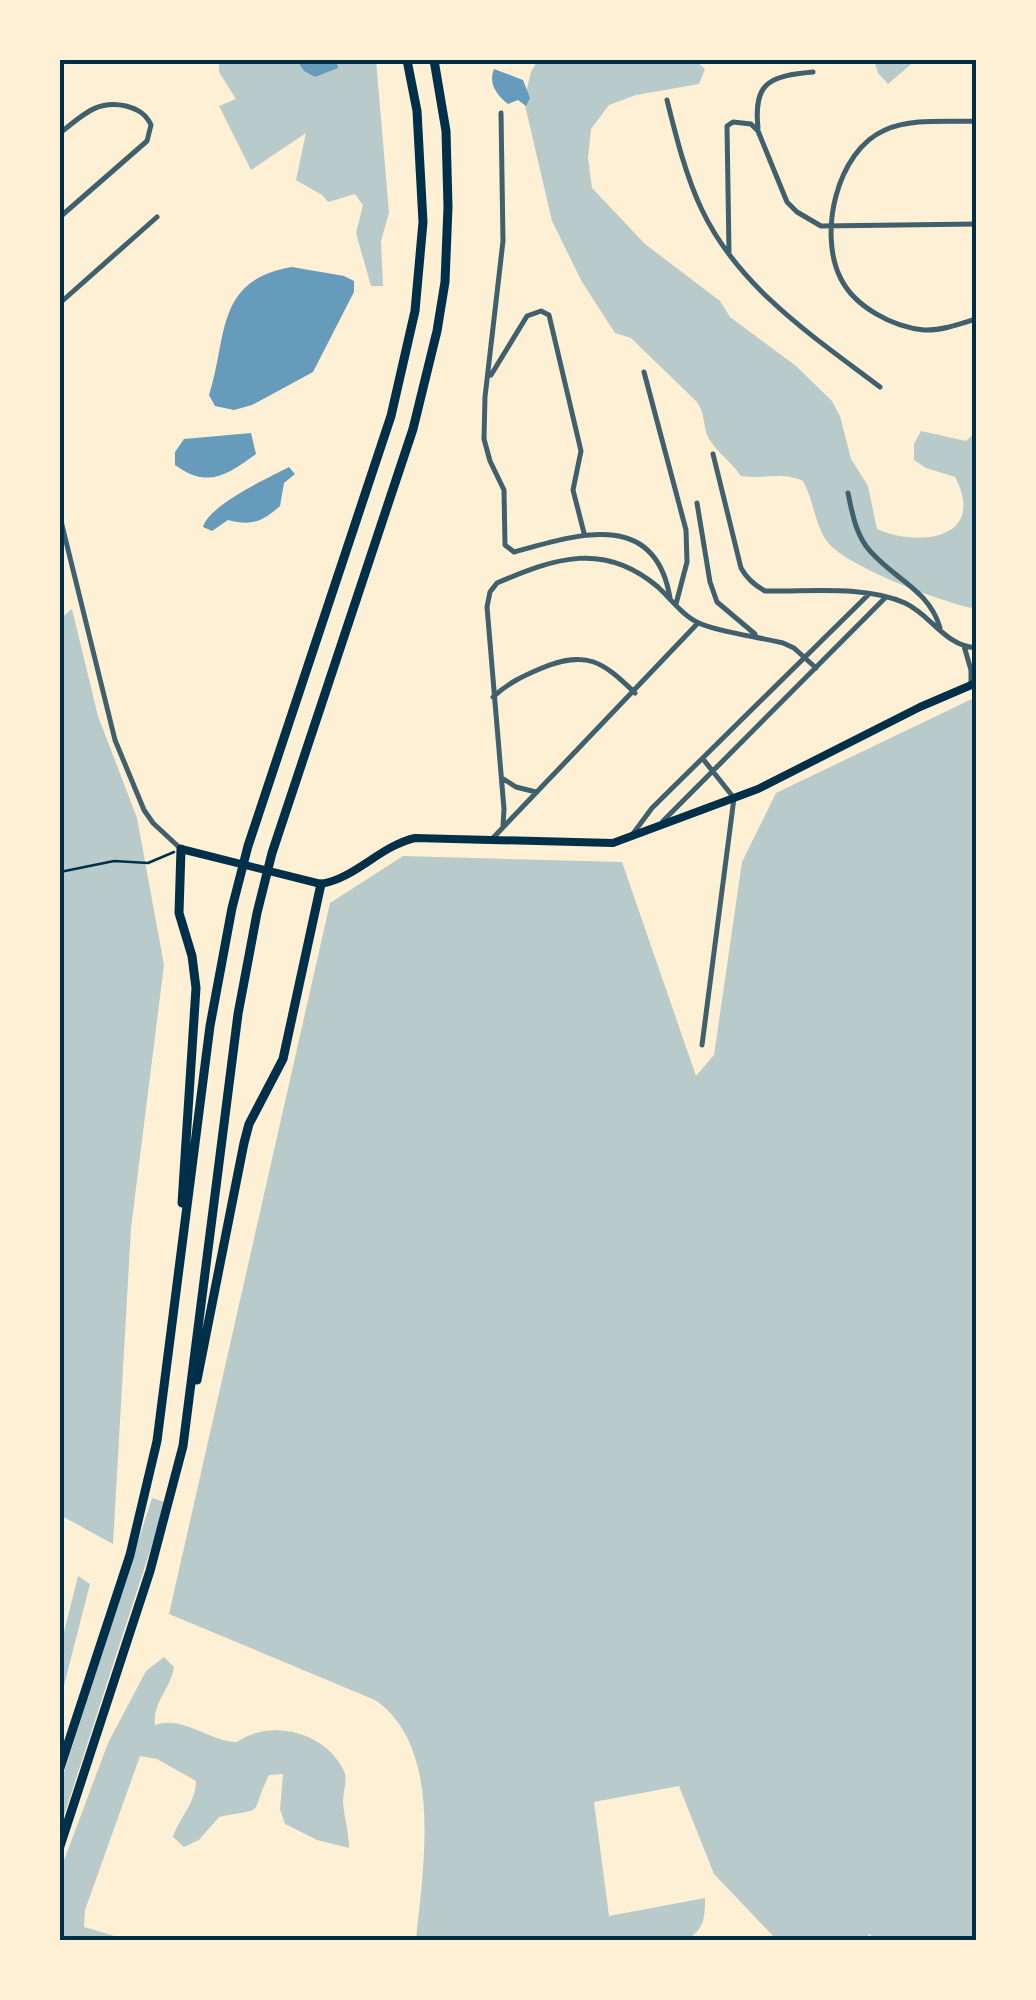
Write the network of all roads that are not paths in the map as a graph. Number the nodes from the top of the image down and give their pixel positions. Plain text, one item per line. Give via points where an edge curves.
1 (407, 60) edge
2 (434, 60) edge
3 (813, 72) dead end
4 (667, 100) dead end
5 (502, 113) dead end
6 (976, 121) edge
7 (758, 131) junction
8 (60, 134) edge
9 (60, 217) edge
10 (157, 217) dead end
11 (976, 224) edge
12 (832, 228) junction
13 (730, 252) junction
14 (60, 304) edge
15 (976, 319) edge
16 (644, 372) dead end
17 (488, 379) junction
18 (880, 388) dead end
19 (713, 454) dead end
20 (848, 493) dead end
21 (697, 503) dead end
22 (60, 518) edge
23 (584, 533) junction
24 (868, 595) junction
25 (885, 598) junction
26 (673, 601) junction
27 (698, 623) junction
28 (940, 630) junction
29 (757, 636) junction
30 (964, 646) junction
31 (976, 648) edge
32 (804, 656) junction
33 (816, 668) junction
34 (974, 684) edge
35 (635, 693) junction
36 (493, 698) junction
37 (702, 759) junction
38 (714, 773) junction
39 (501, 777) junction
40 (536, 792) junction
41 (734, 798) junction
42 (503, 826) junction
43 (654, 831) junction
44 (630, 838) junction
45 (492, 840) junction
46 (181, 849) junction
47 (320, 884) junction
48 (702, 1045) dead end
49 (178, 1284) junction
50 (189, 1412) junction
51 (60, 1768) edge
52 (60, 1846) edge

1 - 49 highway via 417,111 422,222 416,312 391,416 232,908 202,1078
2 - 50 highway via 446,130 448,207 437,331 413,429 257,913 231,1059
3 - 7 street via 772,78 764,86 757,100
4 - 13 street via 702,210
5 - 17 street via 503,242
6 - 12 street via 883,130 851,160 839,182
7 - 12 street via 787,202 810,222
7 - 13 street via 750,124 727,126
8 - 9 street via 109,103 132,108 151,125 147,141
10 - 14 street
11 - 12 street
12 - 15 street via 841,280 868,309 927,330
13 - 18 street via 746,277 803,331
16 - 26 street via 686,530 687,562
17 - 23 street via 484,439 504,490 508,549
17 - 23 street via 527,316 549,316 581,451 572,490
19 - 24 street via 746,579 765,591
20 - 28 street via 866,546 916,588 936,612
21 - 29 street via 717,602
22 - 46 street via 115,740 144,810
23 - 26 street via 640,545 666,573
24 - 25 street
24 - 32 street
25 - 28 street via 920,612
25 - 33 street
26 - 27 street
26 - 36 street via 632,568 609,560 569,557 497,583 487,607
27 - 29 street
27 - 35 street
28 - 30 street
29 - 32 street
30 - 31 street
30 - 34 street
32 - 33 street
32 - 37 street
33 - 38 street
34 - 41 main road
35 - 36 street via 611,670 578,658 517,678
35 - 40 street
36 - 39 street
37 - 38 street
37 - 44 street
38 - 41 street
38 - 43 street
39 - 40 street
39 - 42 street
40 - 42 street
41 - 43 main road
41 - 48 street
42 - 45 street
43 - 44 main road
44 - 45 main road via 600,846
45 - 47 main road via 397,842 340,879
46 - 47 main road
46 - 49 highway via 179,913 196,988
47 - 50 highway via 282,1059 244,1143
49 - 51 highway via 165,1399 143,1503
50 - 52 highway via 141,1600

